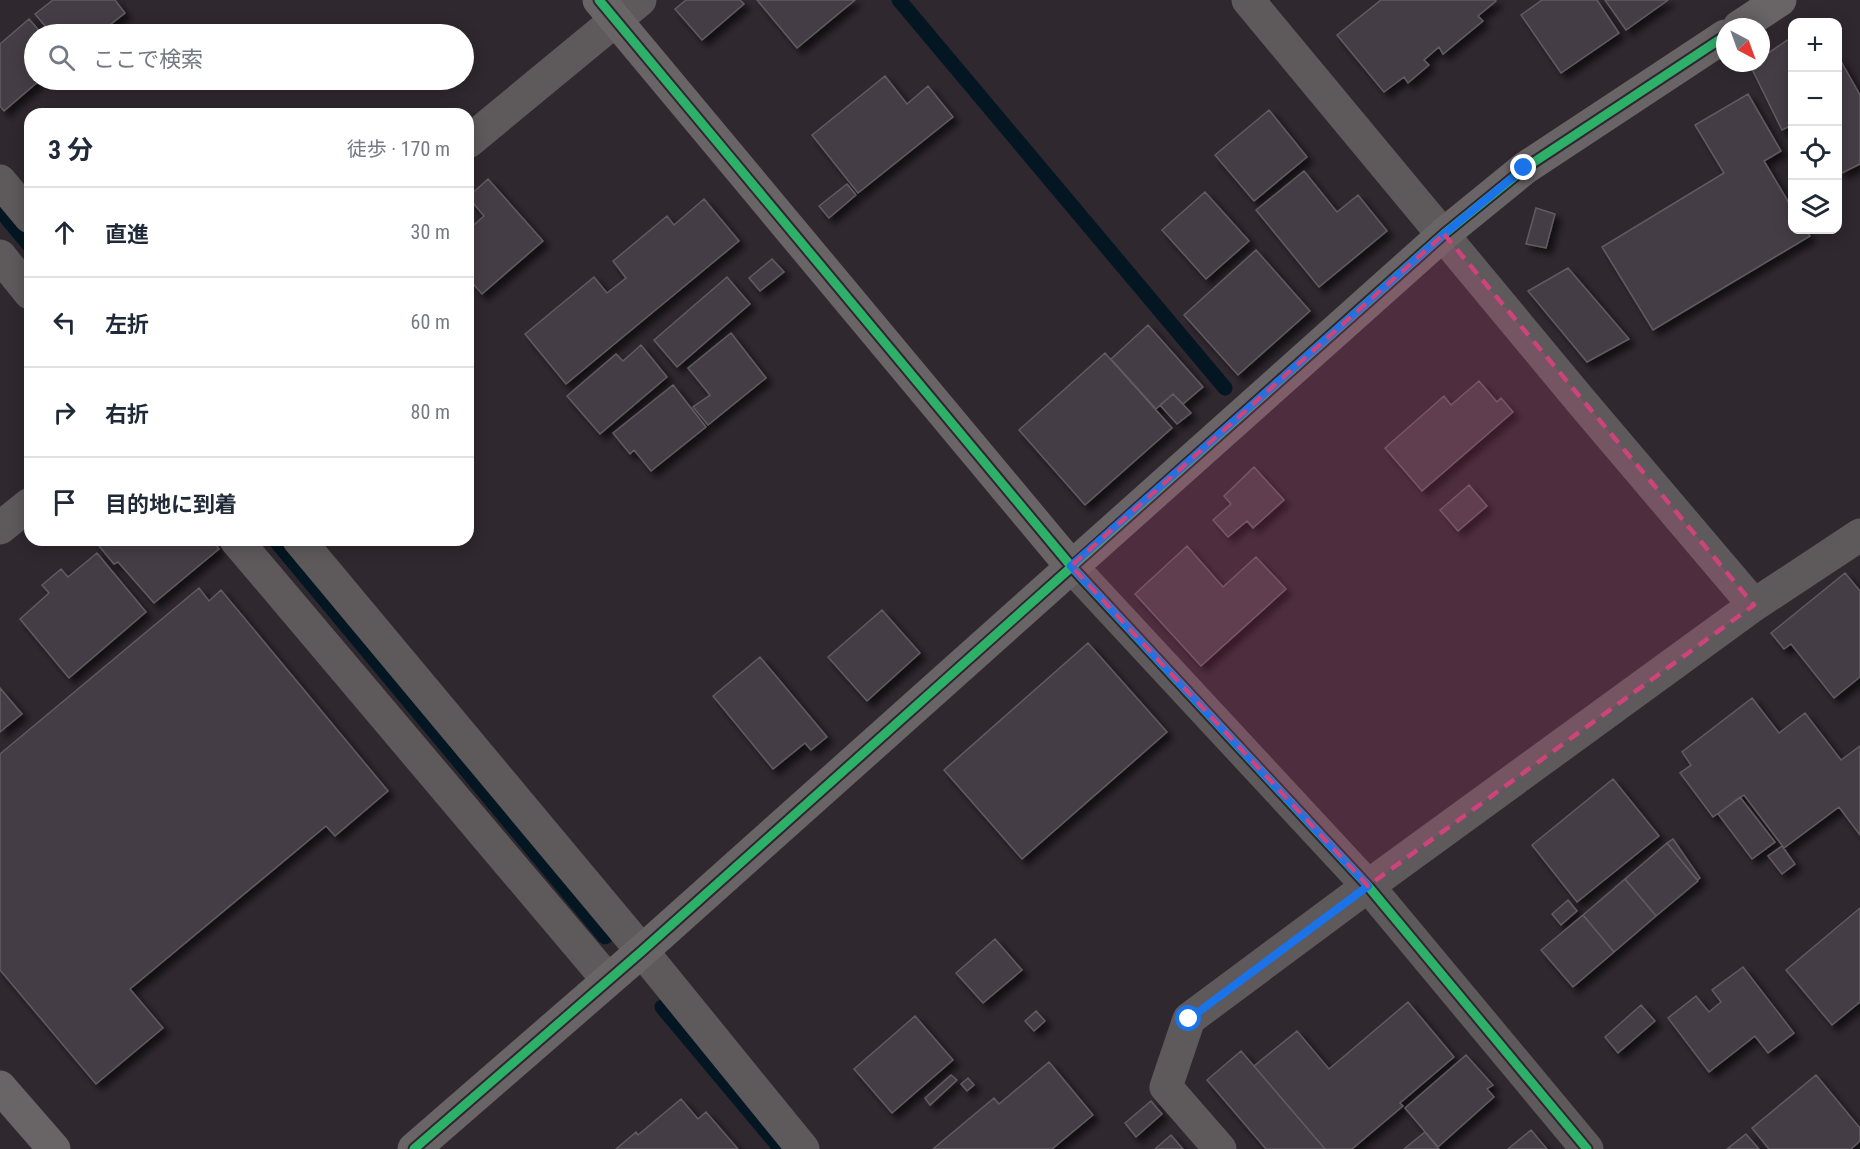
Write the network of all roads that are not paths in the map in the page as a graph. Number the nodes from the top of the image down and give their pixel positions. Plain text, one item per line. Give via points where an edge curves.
1 (1248, 0) edge
2 (1780, 0) edge
3 (618, 7) edge
4 (1753, 18) edge
5 (1716, 42) edge
6 (474, 137) edge
7 (0, 181) edge
8 (24, 210) edge
9 (1444, 234) junction
10 (0, 256) edge
11 (24, 286) edge
12 (24, 509) edge
13 (0, 528) edge
14 (1860, 535) edge
15 (241, 546) edge
16 (304, 546) edge
17 (1071, 566) junction
18 (1754, 605) junction
19 (1368, 886) junction
20 (642, 951) junction
21 (608, 980) junction
22 (0, 1087) edge
23 (54, 1149) edge
24 (414, 1149) edge
25 (803, 1149) edge
26 (1220, 1149) edge
27 (1587, 1149) edge

1 - 9 street
2 - 4 street
3 - 6 street
3 - 17 street
5 - 9 street via 1524,168
7 - 8 street
9 - 17 street
9 - 18 street
10 - 11 street
12 - 13 street
14 - 18 street
15 - 21 street
16 - 20 street
17 - 19 street
17 - 20 street
18 - 19 street
19 - 26 street via 1189,1019 1166,1087
19 - 27 street
20 - 21 street
20 - 25 street
21 - 24 street
22 - 23 street

